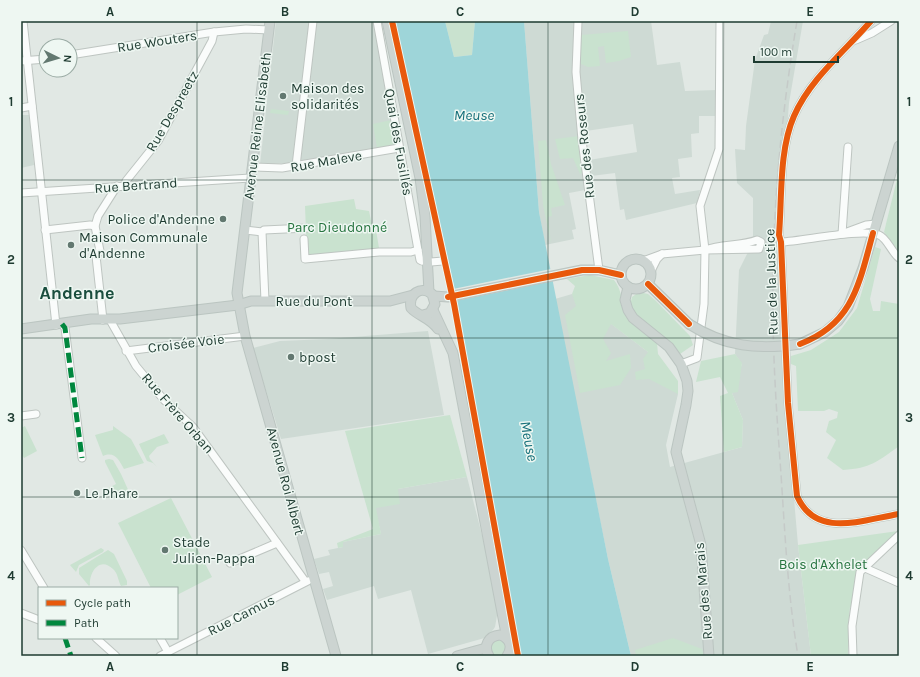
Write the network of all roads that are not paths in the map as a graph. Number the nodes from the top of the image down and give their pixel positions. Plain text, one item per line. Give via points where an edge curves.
1 (23, 21) edge
2 (312, 21) edge
3 (377, 21) edge
4 (387, 21) edge
5 (578, 21) edge
6 (720, 21) edge
7 (871, 21) edge
8 (891, 21) edge
9 (269, 26) edge
10 (214, 32) junction
11 (854, 40) junction
12 (78, 54) edge
13 (38, 60) edge
14 (24, 61) edge
15 (32, 106) junction
16 (21, 108) edge
17 (899, 146) edge
18 (848, 147) dead end
19 (399, 148) junction
20 (296, 166) junction
21 (252, 167) junction
22 (250, 178) junction
23 (117, 186) junction
24 (126, 186) junction
25 (41, 191) junction
26 (21, 193) edge
27 (95, 226) junction
28 (305, 229) dead end
29 (875, 229) junction
30 (45, 230) junction
31 (244, 230) junction
32 (262, 232) junction
33 (842, 234) junction
34 (304, 239) dead end
35 (781, 242) junction
36 (418, 250) junction
37 (705, 250) junction
38 (662, 254) junction
39 (899, 258) edge
40 (444, 261) dead end
41 (643, 261) junction
42 (427, 263) junction
43 (599, 270) junction
44 (651, 271) junction
45 (620, 275) junction
46 (648, 284) junction
47 (628, 287) junction
48 (427, 298) junction
49 (265, 301) junction
50 (390, 301) junction
51 (238, 305) junction
52 (412, 308) junction
53 (423, 315) junction
54 (106, 320) junction
55 (59, 325) junction
56 (21, 329) edge
57 (245, 336) junction
58 (445, 336) junction
59 (126, 350) junction
60 (681, 364) junction
61 (36, 414) dead end
62 (21, 416) edge
63 (82, 458) dead end
64 (899, 514) edge
65 (899, 535) edge
66 (277, 543) junction
67 (21, 550) edge
68 (230, 563) dead end
69 (865, 568) junction
70 (310, 581) junction
71 (899, 583) edge
72 (43, 587) edge
73 (21, 613) edge
74 (502, 616) junction
75 (38, 620) edge
76 (496, 635) junction
77 (97, 639) edge
78 (161, 639) edge
79 (508, 639) junction
80 (168, 652) junction
81 (487, 654) edge
82 (116, 656) edge
83 (160, 656) edge
84 (336, 656) edge
85 (457, 656) edge
86 (507, 656) edge
87 (709, 656) edge
88 (853, 656) edge

1 - 14 street
2 - 20 street
3 - 19 street, Quai des Fusillés
4 - 42 main road via 420,178
5 - 43 street, Rue des Roseurs via 576,72
6 - 37 street via 719,149 700,206
7 - 11 street, Rue de la Justice
8 - 11 street, Rue de la Justice
9 - 10 street, Rue Wouters
9 - 21 main road, Avenue Reine Elisabeth
10 - 12 street, Rue Wouters
10 - 24 street, Rue Despreetz via 212,41 158,140 126,181
11 - 35 street, Rue de la Justice via 810,88 794,116 785,151 779,234
13 - 14 street
14 - 15 street
15 - 16 street
15 - 25 street
17 - 29 main road
18 - 33 street
19 - 20 street, Rue Maleve
19 - 36 street, Quai des Fusillés
20 - 21 street, Rue Maleve via 273,169
21 - 22 main road, Avenue Reine Elisabeth
22 - 24 street, Rue Bertrand
22 - 31 main road, Avenue Reine Elisabeth
23 - 24 street, Rue Bertrand
23 - 25 street, Rue Bertrand
23 - 27 street via 98,216
25 - 26 street, Rue Bertrand
25 - 30 street
27 - 30 street
27 - 54 street via 100,251 96,256
28 - 32 street
29 - 33 street via 866,225
29 - 39 street
29 - 46 main road, bridge via 848,307 825,332 800,344 782,347 738,345 706,335 689,324
30 - 55 street
31 - 32 street
31 - 51 main road, Avenue Reine Elisabeth
32 - 49 street
33 - 35 street
34 - 36 street via 305,259
35 - 64 street, Rue de la Justice via 788,403 797,496 802,508 822,522 835,525
36 - 42 street, Quai des Fusillés via 420,260
37 - 37 street via 759,249 761,242 758,240 750,244
37 - 38 street
37 - 60 street via 704,304 697,358
38 - 41 street
38 - 44 street
40 - 42 street
41 - 44 main road
41 - 45 main road via 630,260
42 - 48 main road
43 - 45 main road
43 - 48 main road via 560,273
44 - 46 main road
45 - 47 main road via 622,282
46 - 47 main road via 635,290
47 - 60 main road, Rue des Marais via 625,300 633,318 669,347
48 - 50 main road, Rue du Pont
48 - 52 main road via 410,303
48 - 53 main road
48 - 58 main road
49 - 50 main road, Rue du Pont
49 - 51 main road, Rue du Pont
50 - 52 main road, Rue du Pont
51 - 54 main road, Rue du Pont
51 - 57 main road, Avenue Roi Albert
52 - 53 main road, Rue du Pont
53 - 58 main road, Rue du Pont
54 - 55 main road, Rue du Pont via 91,319
54 - 59 street, Rue Frère Orban
55 - 56 main road, Rue du Pont
55 - 63 street via 65,328
57 - 59 street, Croisée Voie
57 - 70 main road, Avenue Roi Albert
58 - 74 main road via 454,358
59 - 66 street, Rue Frère Orban via 164,400 206,443
60 - 87 main road, Rue des Marais via 688,391 676,452 701,545
61 - 62 street
65 - 69 street
66 - 68 street
66 - 70 street, Rue Frère Orban
67 - 72 street
69 - 71 street
69 - 88 street via 860,572 852,626
70 - 80 street, Rue Camus
70 - 84 main road, Avenue Roi Albert
73 - 75 street
74 - 76 main road
74 - 79 main road
76 - 79 main road
76 - 81 main road via 488,642
77 - 82 street
78 - 80 street
79 - 86 main road via 511,647
80 - 83 street, Rue Camus
81 - 85 main road

